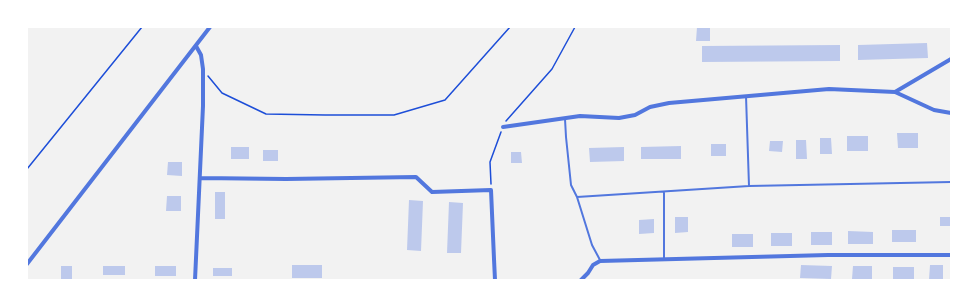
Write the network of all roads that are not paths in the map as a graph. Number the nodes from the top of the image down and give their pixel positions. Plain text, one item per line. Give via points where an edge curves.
1 (210, 27) edge
2 (196, 46) junction
3 (951, 59) edge
4 (894, 92) junction
5 (746, 96) junction
6 (951, 113) edge
7 (565, 118) junction
8 (503, 127) road end
9 (200, 178) junction
10 (951, 182) edge
11 (749, 186) junction
12 (664, 192) junction
13 (577, 197) junction
14 (951, 255) edge
15 (664, 259) junction
16 (600, 261) junction
17 (27, 264) edge
18 (195, 280) edge
19 (495, 280) edge
20 (581, 280) edge

1 - 2 street
2 - 9 street via 201,55 203,69 204,106
2 - 17 street
3 - 4 street
4 - 5 street via 829,89
4 - 6 street via 934,110
5 - 7 street via 668,103 619,118
5 - 11 lane
7 - 8 street
7 - 13 lane via 571,185
9 - 18 street
9 - 19 street via 416,178 432,192 491,190
10 - 11 lane
11 - 12 lane
12 - 13 lane
12 - 15 lane
13 - 16 lane via 592,245
14 - 15 street
15 - 16 street
16 - 20 street via 593,265

